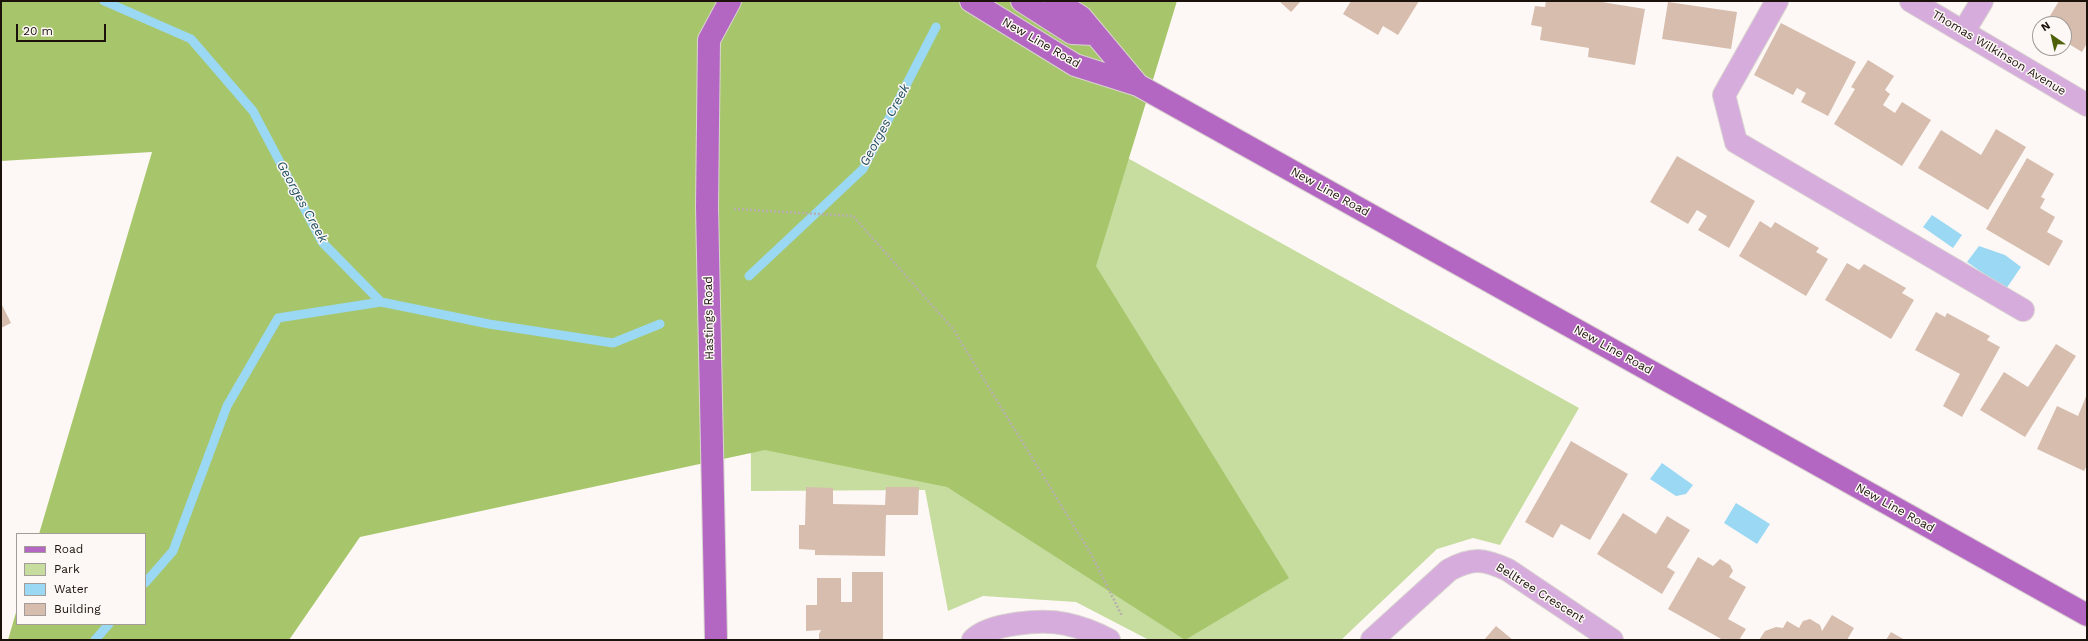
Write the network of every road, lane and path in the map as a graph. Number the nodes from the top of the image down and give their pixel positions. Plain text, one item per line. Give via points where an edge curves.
1 (730, 1) edge
2 (971, 1) edge
3 (1022, 1) edge
4 (1056, 1) edge
5 (1777, 1) edge
6 (1911, 1) edge
7 (1982, 1) edge
8 (1964, 32) junction
9 (1094, 34) junction
10 (1138, 85) junction
11 (2087, 105) edge
12 (708, 207) junction
13 (2022, 310) dead end
14 (2087, 615) edge
15 (1123, 619) dead end
16 (716, 640) edge
17 (973, 640) edge
18 (1109, 640) edge
19 (1372, 640) edge
20 (1612, 640) edge

1 - 12 main road, Hastings Road via 709,40
2 - 10 main road, New Line Road via 1075,65
3 - 9 main road via 1072,32
4 - 9 main road, New Line Road via 1081,17
5 - 13 street via 1724,95 1736,142
6 - 8 street, Thomas Wilkinson Avenue
7 - 8 street
8 - 11 street, Thomas Wilkinson Avenue
9 - 10 main road, New Line Road
10 - 14 main road, New Line Road
12 - 15 path via 853,216 953,330 1091,554
12 - 16 main road, Hastings Road
17 - 18 street via 999,627 1029,622 1065,624
19 - 20 street, Belltree Crescent via 1450,570 1464,562 1479,560 1494,563 1508,570

